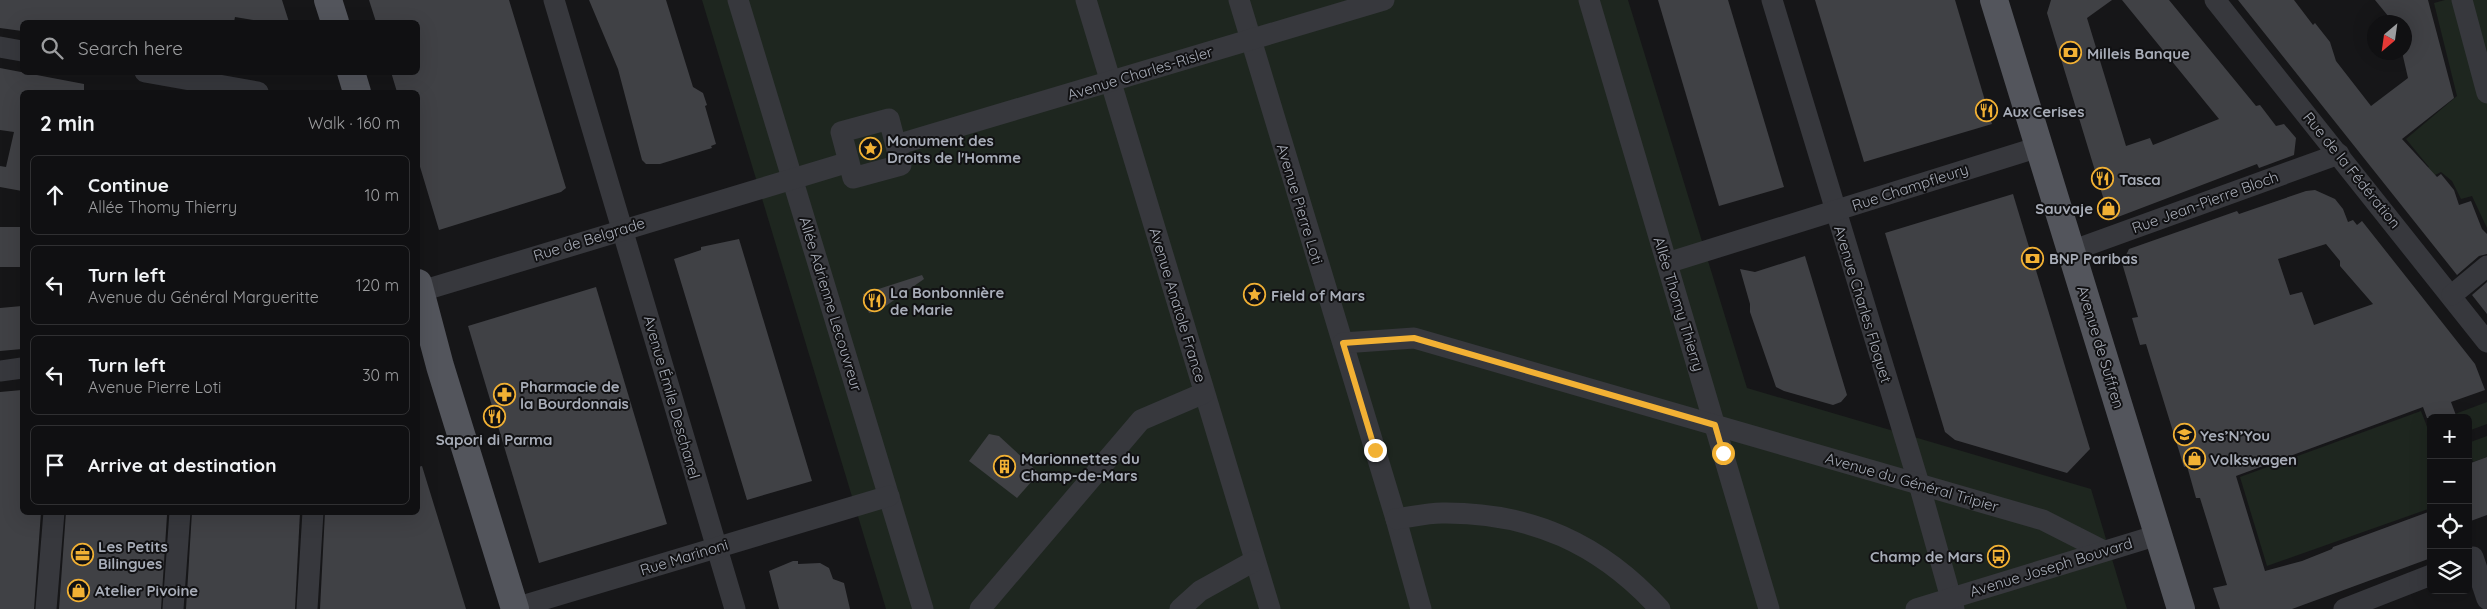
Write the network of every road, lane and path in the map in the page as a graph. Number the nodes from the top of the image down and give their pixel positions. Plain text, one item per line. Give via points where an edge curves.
1 (328, 0) edge
2 (544, 0) edge
3 (554, 0) edge
4 (561, 0) edge
5 (738, 0) edge
6 (1086, 0) edge
7 (1238, 0) edge
8 (1384, 0) edge
9 (1589, 0) edge
10 (1772, 0) edge
11 (2215, 0) edge
12 (2462, 0) edge
13 (1999, 3) edge
14 (334, 20) edge
15 (1250, 40) junction
16 (0, 47) edge
17 (20, 51) edge
18 (162, 75) edge
19 (352, 75) edge
20 (1110, 81) junction
21 (247, 90) edge
22 (356, 90) edge
23 (2487, 92) edge
24 (896, 145) junction
25 (2039, 147) junction
26 (2339, 154) junction
27 (849, 162) junction
28 (793, 179) junction
29 (610, 185) junction
30 (1834, 211) junction
31 (623, 229) junction
32 (2071, 251) junction
33 (1667, 263) junction
34 (2487, 266) edge
35 (420, 288) edge
36 (420, 296) edge
37 (2452, 296) junction
38 (2487, 342) edge
39 (1343, 343) junction
40 (20, 368) edge
41 (0, 371) edge
42 (1204, 393) junction
43 (1715, 425) junction
44 (1919, 484) junction
45 (889, 496) junction
46 (54, 515) edge
47 (180, 515) edge
48 (313, 515) edge
49 (1396, 519) junction
50 (2158, 535) junction
51 (716, 547) junction
52 (2104, 551) junction
53 (2476, 556) edge
54 (1254, 561) junction
55 (2427, 577) edge
56 (2487, 599) edge
57 (1952, 604) edge
58 (46, 609) edge
59 (173, 609) edge
60 (307, 609) edge
61 (515, 609) edge
62 (735, 609) edge
63 (923, 609) edge
64 (980, 609) edge
65 (1180, 609) edge
66 (1270, 609) edge
67 (1421, 609) edge
68 (1660, 609) edge
69 (1768, 609) edge
70 (1916, 609) edge
71 (2181, 609) edge
72 (2344, 609) edge

1 - 14 main road
2 - 29 street via 601,188
3 - 29 street, Avenue Émile Deschanel
4 - 29 street, Avenue Émile Deschanel via 616,184
5 - 28 street, Allée Adrienne Lecouvreur
6 - 20 street, Avenue Anatole France
7 - 15 street, Avenue Pierre Loti
8 - 15 street, Avenue Charles-Risler
9 - 33 street, Allée Thomy Thierry
10 - 30 street, Avenue Charles Floquet
11 - 26 street, Rue de la Fédération
12 - 23 street
13 - 25 main road, Avenue de Suffren
15 - 20 street, Avenue Charles-Risler
15 - 39 street, Avenue Pierre Loti
16 - 17 street
18 - 21 street
19 - 22 main road
20 - 24 street, Avenue Charles-Risler
20 - 42 street, Avenue Anatole France
24 - 27 street via 901,165 853,178
24 - 27 street via 889,119 841,132
25 - 30 street, Rue Champfleury
25 - 32 main road, Avenue de Suffren
26 - 32 street, Rue Jean-Pierre Bloch
26 - 37 street, Rue de la Fédération
27 - 28 street
28 - 31 street, Rue de Belgrade
28 - 45 street, Allée Adrienne Lecouvreur
29 - 31 street, Avenue Émile Deschanel
30 - 33 street, Rue Champfleury
30 - 44 street, Avenue Charles Floquet
31 - 35 street, Rue de Belgrade
31 - 51 street, Avenue Émile Deschanel
32 - 50 main road, Avenue de Suffren
33 - 43 street, Allée Thomy Thierry
34 - 37 street
36 - 61 main road
37 - 38 street, Rue de la Fédération
39 - 43 street, Avenue du Général Tripier via 1414,338
39 - 49 street, Avenue Pierre Loti
40 - 41 street
42 - 54 street, Avenue Anatole France
42 - 64 street via 1142,420
43 - 44 street, Avenue du Général Tripier
43 - 69 street, Allée Thomy Thierry
44 - 52 street, Avenue du Général Tripier via 2043,520
44 - 57 street, Avenue Charles Floquet
45 - 51 street, Rue Marinoni
45 - 63 street, Allée Adrienne Lecouvreur
46 - 58 street
47 - 59 street
48 - 60 street
49 - 67 street, Avenue Pierre Loti
49 - 68 street via 1441,513 1469,515 1508,519 1547,530 1581,543 1612,563 1638,584
50 - 52 street, Avenue Joseph Bouvard
50 - 71 main road, Avenue de Suffren
51 - 61 street, Rue Marinoni
51 - 62 street, Avenue Émile Deschanel
52 - 57 street, Avenue Joseph Bouvard
53 - 56 street
54 - 65 street via 1200,591
54 - 66 street, Avenue Anatole France
55 - 72 street
57 - 70 street, Avenue Joseph Bouvard

